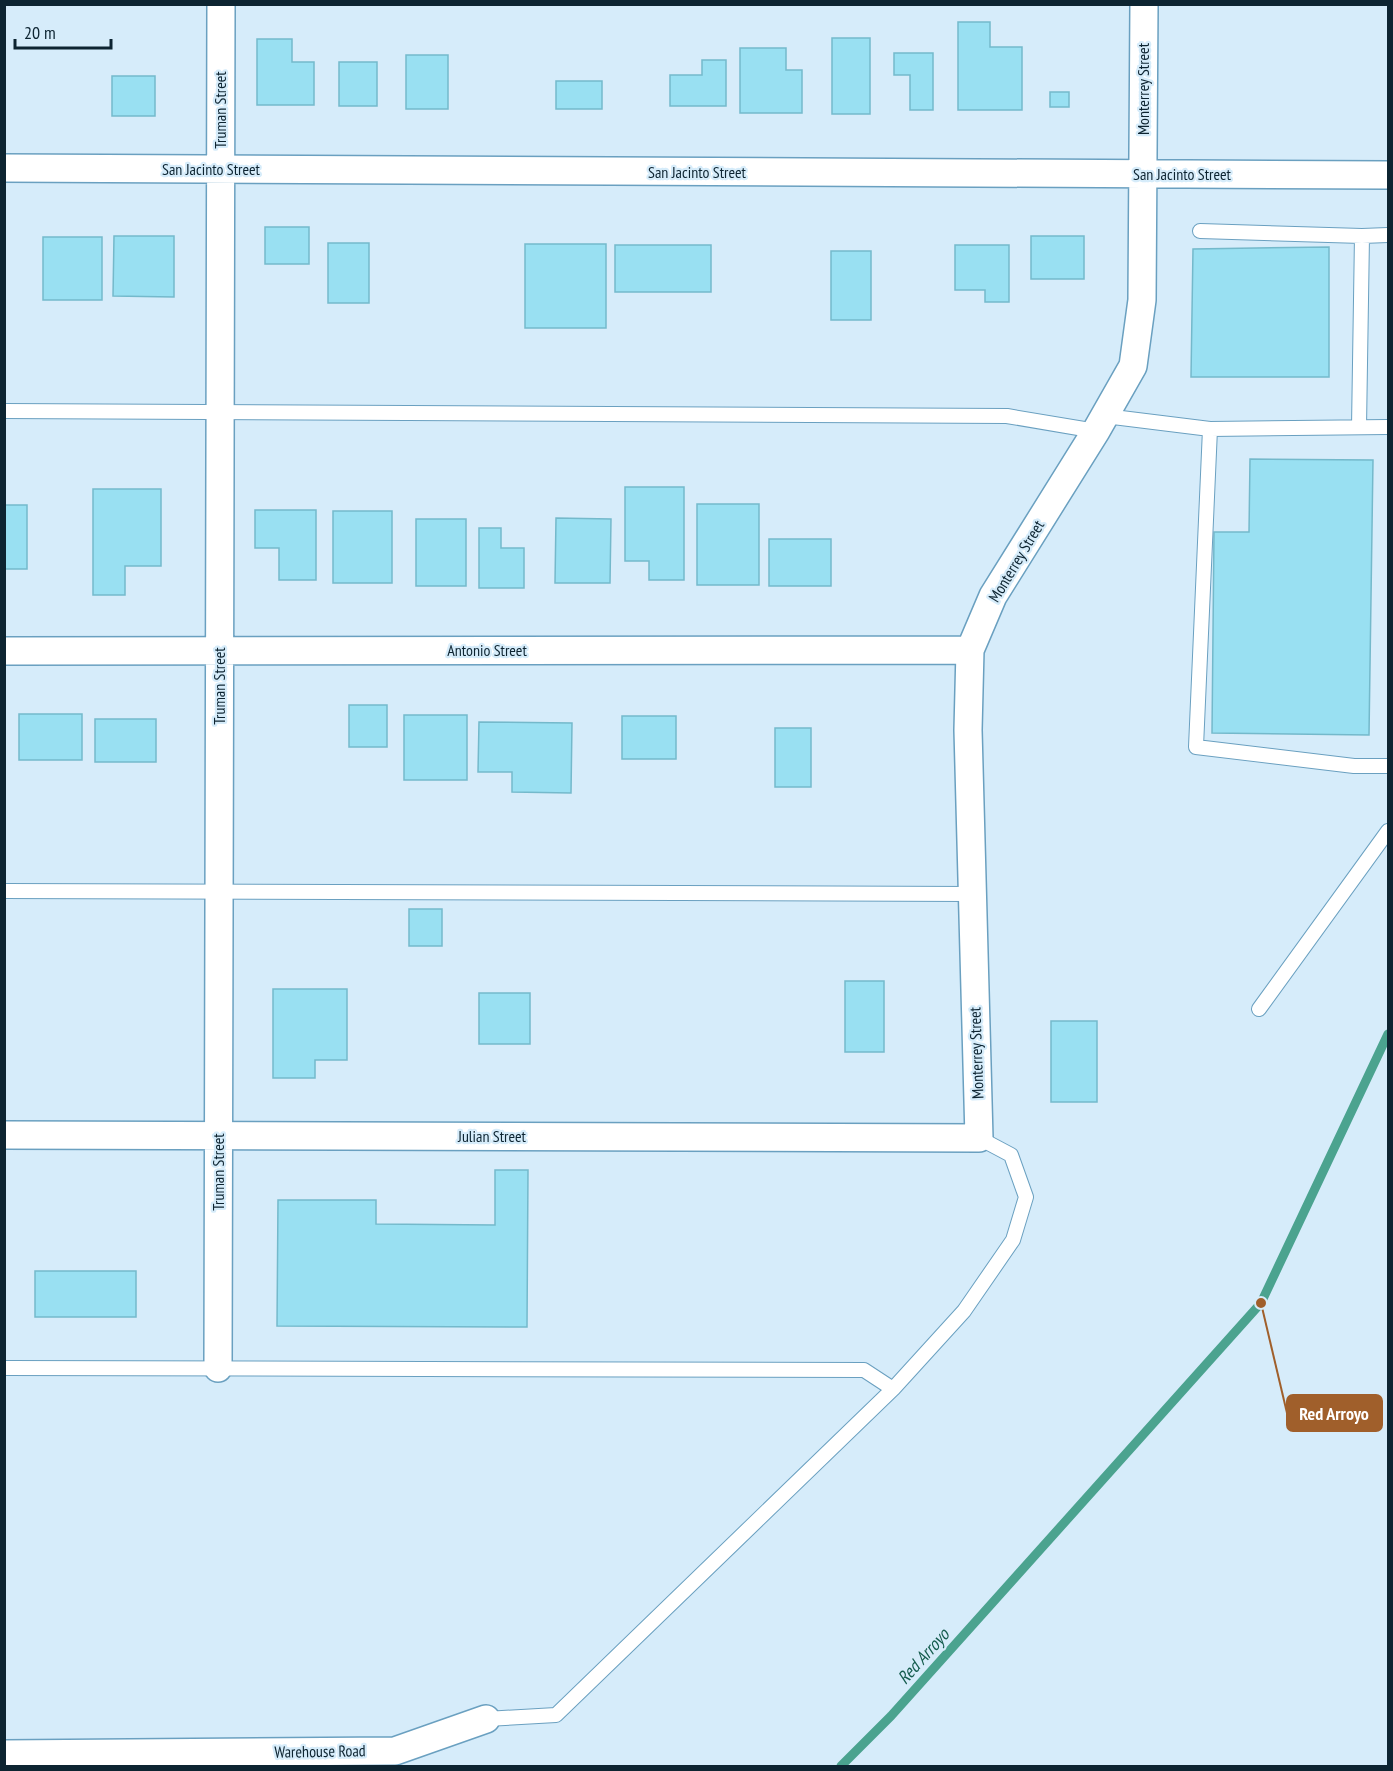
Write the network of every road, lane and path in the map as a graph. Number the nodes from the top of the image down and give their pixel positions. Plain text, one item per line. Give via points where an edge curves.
1 (220, 4) edge
2 (1144, 4) edge
3 (4, 168) edge
4 (220, 169) junction
5 (1143, 174) junction
6 (1389, 176) edge
7 (1200, 231) dead end
8 (1362, 236) junction
9 (1389, 236) edge
10 (4, 411) edge
11 (220, 412) junction
12 (1101, 423) junction
13 (1359, 427) junction
14 (1389, 427) edge
15 (1210, 429) junction
16 (970, 650) junction
17 (4, 651) edge
18 (219, 651) junction
19 (1389, 766) edge
20 (1389, 831) edge
21 (4, 891) edge
22 (219, 892) junction
23 (972, 894) junction
24 (1259, 1009) dead end
25 (4, 1135) edge
26 (218, 1136) junction
27 (979, 1138) junction
28 (4, 1368) edge
29 (218, 1368) junction
30 (893, 1389) junction
31 (486, 1719) joint
32 (4, 1754) edge

1 - 4 street, Truman Street
2 - 5 street, Monterrey Street
3 - 4 street, San Jacinto Street
4 - 5 street, San Jacinto Street
4 - 11 street, Truman Street
5 - 6 street, San Jacinto Street
5 - 12 street, Monterrey Street via 1142,300 1133,366
7 - 8 lane
8 - 9 lane
8 - 13 lane
10 - 11 lane
11 - 12 lane via 1007,416
11 - 18 street, Truman Street
12 - 15 lane
12 - 16 street, Monterrey Street via 993,596
13 - 14 lane
13 - 15 lane
15 - 19 lane via 1196,747 1354,766
16 - 18 street, Antonio Street
16 - 23 street, Monterrey Street
17 - 18 street, Antonio Street
18 - 22 street, Truman Street
20 - 24 lane
21 - 22 lane
22 - 23 lane
22 - 26 street, Truman Street
23 - 27 street, Monterrey Street
25 - 26 street, Julian Street
26 - 27 street, Julian Street
26 - 29 street, Truman Street
27 - 30 lane via 1011,1155 1026,1197 1013,1240 964,1311
28 - 29 lane
29 - 30 lane via 864,1370
30 - 31 lane via 556,1715
31 - 32 street, Warehouse Road via 395,1751

